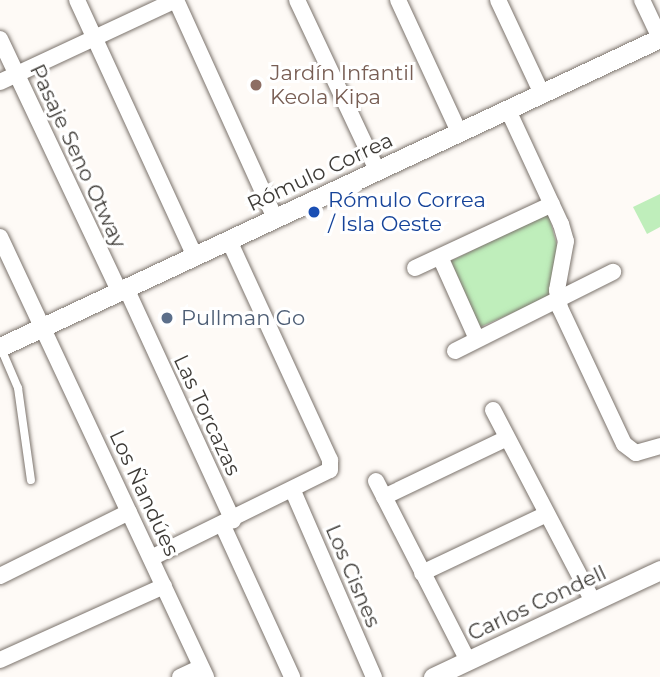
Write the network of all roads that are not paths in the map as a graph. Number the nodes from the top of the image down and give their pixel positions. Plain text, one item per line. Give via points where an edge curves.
1 (77, 0) edge
2 (176, 0) edge
3 (297, 0) edge
4 (398, 0) edge
5 (498, 0) edge
6 (642, 0) edge
7 (95, 38) junction
8 (660, 38) edge
9 (0, 39) edge
10 (17, 75) junction
11 (0, 82) edge
12 (542, 94) junction
13 (508, 110) junction
14 (459, 132) junction
15 (377, 170) junction
16 (552, 204) junction
17 (275, 218) junction
18 (0, 237) edge
19 (229, 240) junction
20 (195, 256) junction
21 (441, 259) junction
22 (415, 268) dead end
23 (613, 272) dead end
24 (122, 290) junction
25 (558, 299) junction
26 (42, 327) junction
27 (477, 339) junction
28 (0, 346) edge
29 (455, 351) dead end
30 (493, 410) dead end
31 (507, 438) junction
32 (660, 446) edge
33 (31, 480) dead end
34 (376, 481) dead end
35 (293, 491) junction
36 (384, 497) junction
37 (130, 512) junction
38 (547, 514) junction
39 (228, 524) junction
40 (151, 558) junction
41 (660, 570) edge
42 (422, 573) junction
43 (0, 576) edge
44 (164, 586) junction
45 (593, 601) junction
46 (0, 660) edge
47 (468, 661) junction
48 (204, 672) edge
49 (180, 677) edge
50 (292, 677) edge
51 (374, 677) edge
52 (433, 677) edge

1 - 7 street
2 - 7 street
2 - 17 street
3 - 15 street
4 - 14 street
5 - 12 street
6 - 8 street
7 - 10 street
7 - 20 street
8 - 12 street, Rómulo Correa
9 - 10 street, Pasaje Seno Otway
10 - 11 street
10 - 24 street, Pasaje Seno Otway
12 - 13 street, Rómulo Correa
13 - 14 street, Rómulo Correa
13 - 16 street
14 - 15 street, Rómulo Correa
15 - 17 street, Rómulo Correa
16 - 21 street
16 - 25 street via 566,241
17 - 19 street, Rómulo Correa
18 - 26 street, Los Ñandúes
19 - 20 street, Rómulo Correa
19 - 35 street via 330,460 330,470
20 - 24 street, Rómulo Correa
21 - 22 street
21 - 27 street
23 - 25 street
24 - 26 street, Rómulo Correa
24 - 39 street, Las Torcazas
25 - 27 street
25 - 32 street via 624,444 636,453
26 - 28 street, Rómulo Correa
26 - 37 street, Los Ñandúes
27 - 29 street
28 - 33 lane via 18,388
30 - 31 street
31 - 36 street
31 - 38 street
34 - 36 street
35 - 39 street
35 - 51 street, Los Cisnes
36 - 42 street
37 - 40 street, Los Ñandúes
37 - 43 street
38 - 42 street
38 - 45 street
39 - 40 street
39 - 50 street, Las Torcazas
40 - 44 street, Los Ñandúes
41 - 45 street, Carlos Condell
42 - 47 street
44 - 46 street
44 - 48 street, Los Ñandúes
45 - 47 street, Carlos Condell
47 - 52 street, Carlos Condell
48 - 49 street

